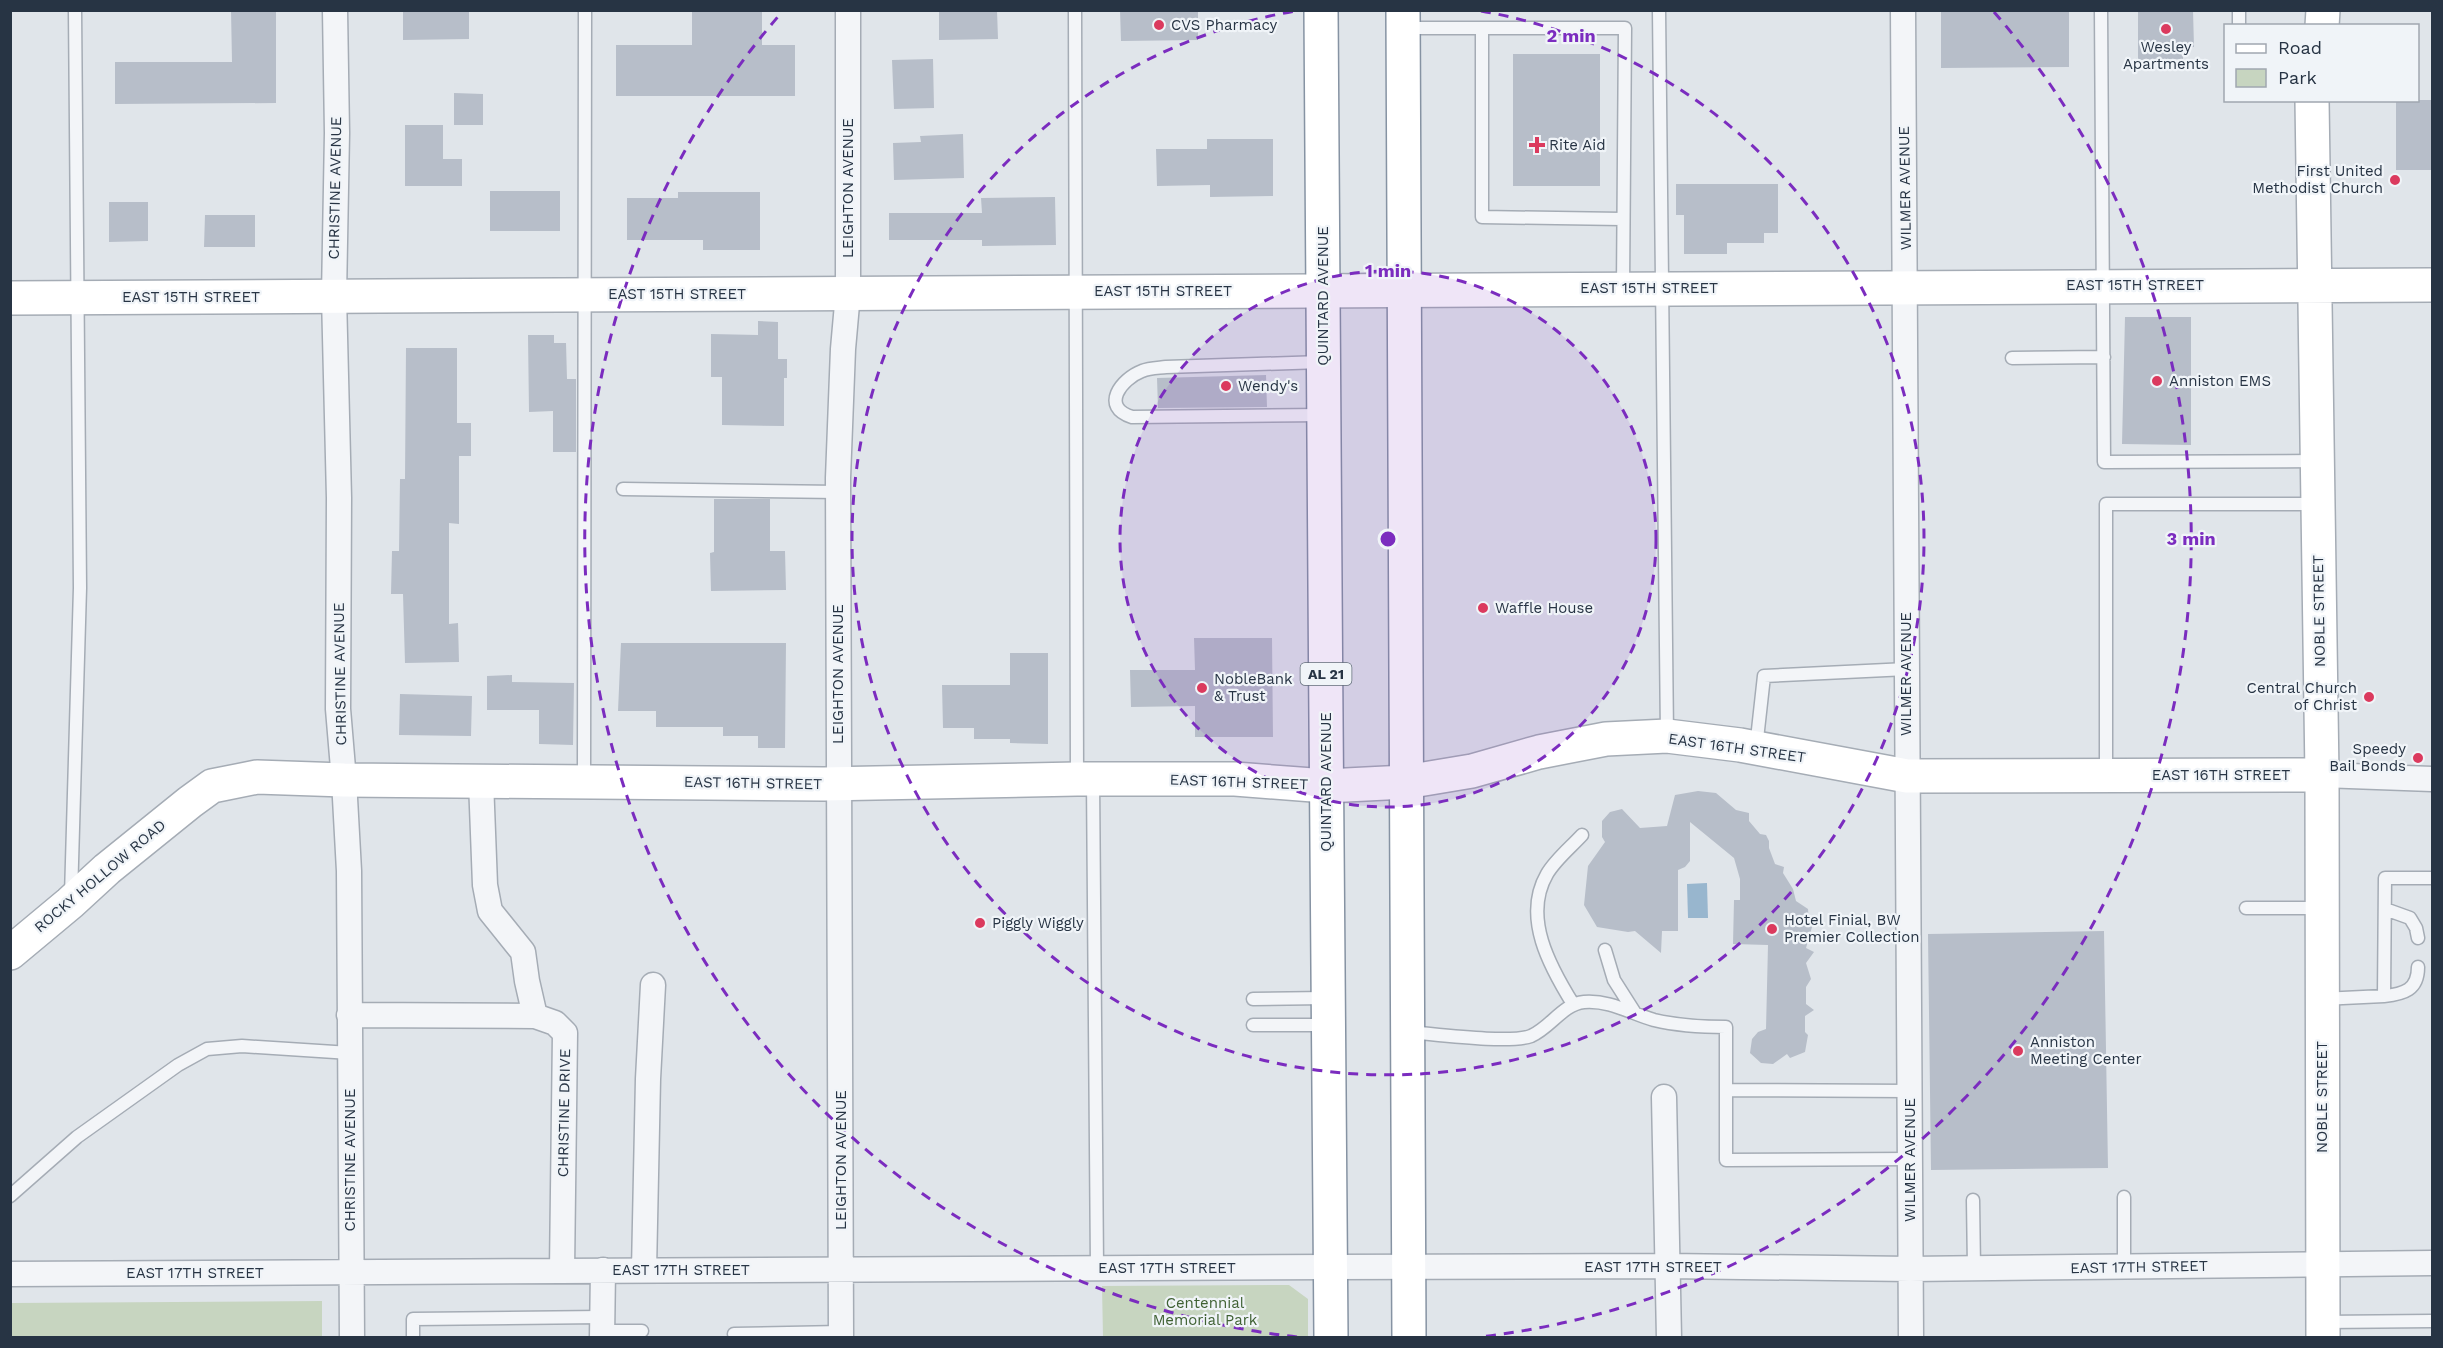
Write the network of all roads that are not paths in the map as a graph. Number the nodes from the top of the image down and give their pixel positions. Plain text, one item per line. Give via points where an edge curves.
1 (75, 10) edge
2 (335, 10) edge
3 (585, 10) edge
4 (848, 10) edge
5 (1075, 10) edge
6 (1321, 10) edge
7 (1659, 10) edge
8 (1903, 10) edge
9 (2101, 10) edge
10 (1403, 19) edge
11 (1482, 29) junction
12 (2312, 102) edge
13 (1622, 219) junction
14 (2316, 285) junction
15 (2433, 285) edge
16 (2104, 286) junction
17 (1906, 287) junction
18 (1664, 288) junction
19 (1623, 289) junction
20 (1323, 290) junction
21 (1405, 290) junction
22 (1077, 292) junction
23 (848, 293) junction
24 (586, 295) junction
25 (334, 296) junction
26 (10, 298) edge
27 (76, 298) junction
28 (2104, 357) junction
29 (2012, 358) dead end
30 (1323, 362) junction
31 (1324, 415) junction
32 (2317, 461) junction
33 (623, 489) dead end
34 (838, 492) junction
35 (2318, 504) junction
36 (1906, 669) junction
37 (1667, 736) junction
38 (1756, 748) junction
39 (2106, 775) junction
40 (2322, 775) junction
41 (1906, 776) junction
42 (1085, 779) junction
43 (2433, 779) edge
44 (344, 780) junction
45 (481, 781) junction
46 (584, 781) junction
47 (1406, 782) junction
48 (838, 783) junction
49 (1326, 786) junction
50 (190, 802) joint
51 (1581, 836) dead end
52 (2433, 879) edge
53 (70, 903) junction
54 (2246, 908) dead end
55 (2320, 908) junction
56 (2385, 909) junction
57 (2418, 938) dead end
58 (1605, 950) dead end
59 (10, 952) edge
60 (2418, 967) dead end
61 (653, 985) dead end
62 (2384, 996) junction
63 (1253, 999) dead end
64 (2321, 999) junction
65 (1573, 1004) junction
66 (1326, 1012) junction
67 (1635, 1013) junction
68 (349, 1015) junction
69 (535, 1016) junction
70 (1253, 1025) dead end
71 (1407, 1032) junction
72 (350, 1053) junction
73 (1726, 1090) junction
74 (1909, 1091) junction
75 (1664, 1097) dead end
76 (1910, 1159) junction
77 (10, 1197) edge
78 (2124, 1197) dead end
79 (1973, 1200) dead end
80 (2433, 1263) edge
81 (2323, 1265) junction
82 (1668, 1266) junction
83 (1330, 1267) junction
84 (1408, 1267) junction
85 (2124, 1267) junction
86 (1097, 1268) junction
87 (1974, 1268) junction
88 (562, 1269) junction
89 (603, 1269) junction
90 (644, 1269) junction
91 (841, 1269) junction
92 (1910, 1269) junction
93 (351, 1272) junction
94 (10, 1274) edge
95 (2433, 1322) edge
96 (602, 1329) edge
97 (2323, 1330) edge
98 (642, 1331) dead end
99 (734, 1335) dead end
100 (841, 1335) edge
101 (352, 1338) edge
102 (413, 1338) edge
103 (1331, 1338) edge
104 (1409, 1338) edge
105 (1669, 1338) edge
106 (1911, 1338) edge

1 - 27 lane
2 - 25 street, CHRISTINE AVENUE
3 - 24 lane
4 - 23 street, LEIGHTON AVENUE
5 - 22 lane
6 - 20 main road, QUINTARD AVENUE / AL 21
7 - 18 lane
8 - 17 street, WILMER AVENUE
9 - 16 lane
10 - 11 lane
10 - 21 main road
11 - 13 lane via 1482,217
11 - 13 lane via 1625,28
12 - 14 main road, NOBLE STREET
13 - 19 lane
14 - 15 main road, EAST 15TH STREET
14 - 16 main road, EAST 15TH STREET
14 - 32 main road, NOBLE STREET
16 - 17 main road, EAST 15TH STREET
16 - 28 lane
17 - 18 main road, EAST 15TH STREET
17 - 36 street, WILMER AVENUE
18 - 19 main road, EAST 15TH STREET
18 - 37 lane
19 - 21 main road, EAST 15TH STREET
20 - 21 main road, EAST 15TH STREET
20 - 22 main road, EAST 15TH STREET
20 - 30 main road, QUINTARD AVENUE / AL 21
21 - 47 main road
22 - 23 main road, EAST 15TH STREET
22 - 42 lane
23 - 24 main road, EAST 15TH STREET
23 - 34 street, LEIGHTON AVENUE
24 - 25 main road, EAST 15TH STREET
24 - 46 lane
25 - 27 main road, EAST 15TH STREET
25 - 44 street, CHRISTINE AVENUE via 339,498 338,709
26 - 27 main road, EAST 15TH STREET
27 - 53 lane via 80,588
28 - 29 lane
28 - 32 lane via 2104,462
30 - 31 main road, QUINTARD AVENUE / AL 21
30 - 31 lane via 1143,370 1125,380 1116,392 1116,403 1119,410 1132,417
31 - 49 main road, QUINTARD AVENUE / AL 21
32 - 35 main road, NOBLE STREET
33 - 34 lane
34 - 48 street, LEIGHTON AVENUE
35 - 39 lane via 2106,504
35 - 40 main road, NOBLE STREET
36 - 38 lane via 1764,676
36 - 41 street, WILMER AVENUE
37 - 38 main road, EAST 16TH STREET
37 - 47 main road, EAST 16TH STREET via 1606,739 1472,771
38 - 41 main road, EAST 16TH STREET
39 - 40 main road, EAST 16TH STREET
39 - 41 main road, EAST 16TH STREET
40 - 43 street
40 - 55 main road, NOBLE STREET
41 - 74 street, WILMER AVENUE
42 - 48 main road, EAST 16TH STREET
42 - 49 main road, EAST 16TH STREET via 1235,779
42 - 86 lane
44 - 45 main road, EAST 16TH STREET
44 - 50 main road, EAST 16TH STREET via 257,777 212,786
44 - 68 street, CHRISTINE AVENUE via 349,872
45 - 46 main road, EAST 16TH STREET
45 - 69 street via 485,885 490,911 524,952
46 - 48 main road, EAST 16TH STREET
47 - 49 main road, EAST 16TH STREET
47 - 71 main road
48 - 91 street, LEIGHTON AVENUE
49 - 66 main road, QUINTARD AVENUE / AL 21
50 - 53 main road, ROCKY HOLLOW ROAD
51 - 65 lane via 1548,873 1537,910 1548,961
52 - 56 lane via 2385,878
53 - 59 main road, ROCKY HOLLOW ROAD
54 - 55 lane
55 - 64 main road, NOBLE STREET
56 - 57 lane via 2410,918
56 - 62 lane
58 - 67 lane via 1614,980
60 - 62 lane via 2412,988
61 - 90 street
62 - 64 lane
63 - 66 lane
64 - 81 main road, NOBLE STREET
65 - 67 lane via 1606,1003
65 - 71 lane via 1531,1036 1483,1038
66 - 70 lane
66 - 83 main road, QUINTARD AVENUE / AL 21
67 - 73 lane via 1685,1027 1726,1027
68 - 69 street, CHRISTINE DRIVE
68 - 72 street, CHRISTINE AVENUE
69 - 88 street, CHRISTINE DRIVE via 555,1023 565,1033
71 - 84 main road
72 - 77 lane via 242,1046 207,1049 178,1065 77,1137
72 - 93 street, CHRISTINE AVENUE
73 - 74 lane
73 - 76 lane via 1726,1160
74 - 76 street, WILMER AVENUE
75 - 82 street
76 - 92 street, WILMER AVENUE
78 - 85 lane
79 - 87 lane
80 - 81 street, EAST 17TH STREET
81 - 85 street, EAST 17TH STREET
81 - 97 main road, NOBLE STREET
82 - 84 street, EAST 17TH STREET
82 - 92 street, EAST 17TH STREET
82 - 105 street
83 - 84 street, EAST 17TH STREET
83 - 86 street, EAST 17TH STREET
83 - 103 main road, QUINTARD AVENUE / AL 21
84 - 104 main road
85 - 87 street, EAST 17TH STREET
86 - 91 street, EAST 17TH STREET
87 - 92 street, EAST 17TH STREET
88 - 89 street, EAST 17TH STREET
88 - 93 street, EAST 17TH STREET
89 - 90 street, EAST 17TH STREET
89 - 96 street
90 - 91 street, EAST 17TH STREET
91 - 100 street, LEIGHTON AVENUE
92 - 106 street, WILMER AVENUE
93 - 94 street, EAST 17TH STREET
93 - 101 street, CHRISTINE AVENUE
95 - 97 lane
96 - 98 lane
96 - 102 lane via 413,1319
99 - 100 lane

